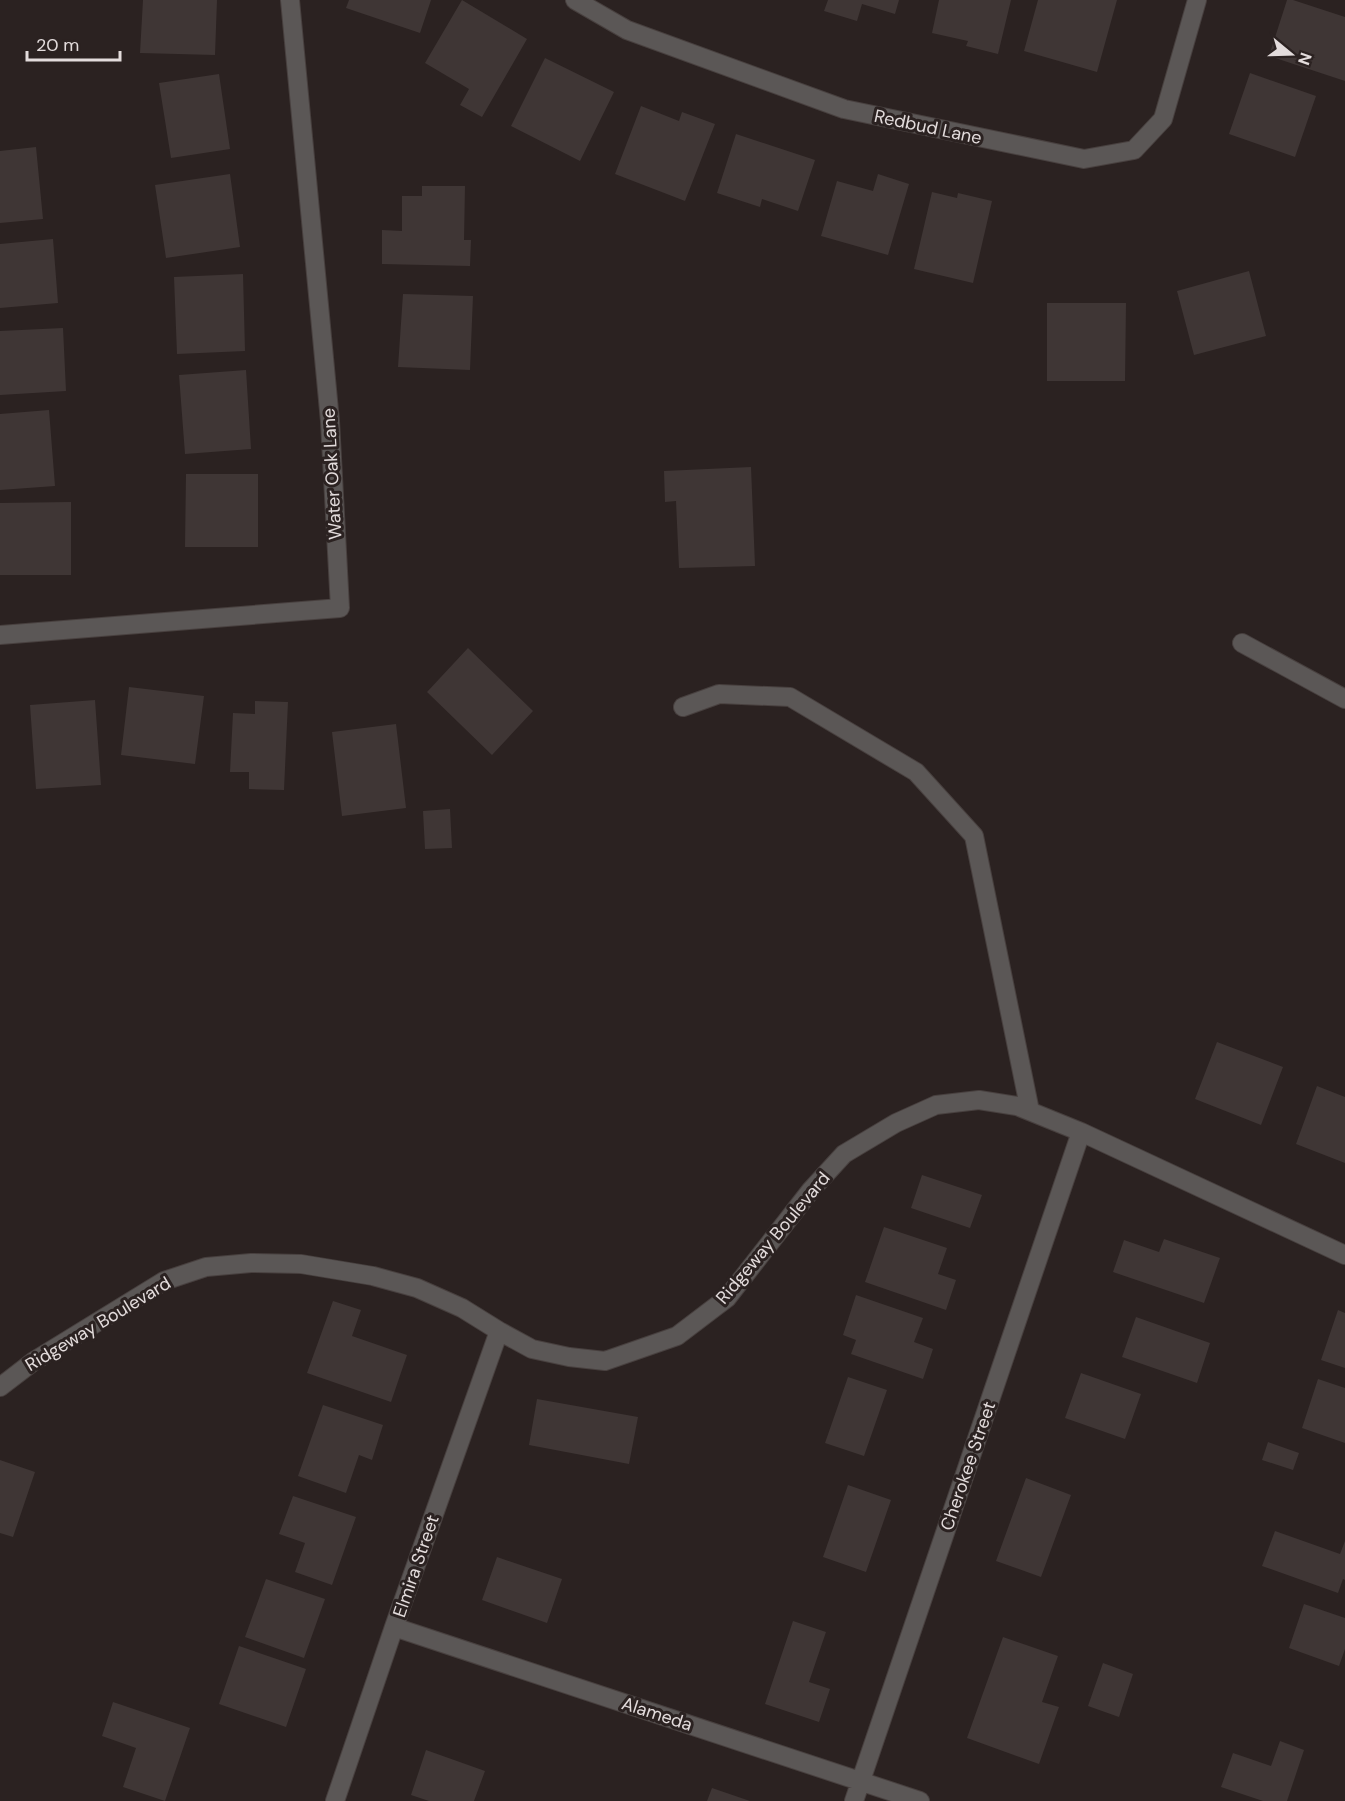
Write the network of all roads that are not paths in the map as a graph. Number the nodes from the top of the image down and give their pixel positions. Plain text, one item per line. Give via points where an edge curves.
1 (290, 0) edge
2 (575, 0) edge
3 (1197, 0) edge
4 (0, 635) edge
5 (1242, 643) dead end
6 (1345, 699) edge
7 (683, 707) dead end
8 (1030, 1111) junction
9 (1081, 1132) junction
10 (1345, 1255) edge
11 (499, 1331) junction
12 (0, 1387) edge
13 (394, 1627) junction
14 (861, 1781) junction
15 (335, 1801) edge
16 (854, 1801) edge
17 (920, 1801) edge

1 - 4 street, Water Oak Lane via 330,421 340,608
2 - 3 street, Redbud Lane via 627,30 844,109 1084,159 1134,150 1163,119
5 - 6 street
7 - 8 street via 719,694 790,697 916,772 974,836
8 - 9 street, Ridgeway Boulevard
8 - 11 street, Ridgeway Boulevard via 979,1100 936,1106 896,1123 844,1154 727,1298 676,1336 605,1361 532,1349
9 - 10 street, Ridgeway Boulevard
9 - 14 street, Cherokee Street
11 - 12 street, Ridgeway Boulevard via 462,1308 417,1288 373,1276 302,1264 206,1267 164,1281 34,1361
11 - 13 street, Elmira Street
13 - 14 street, Alameda
13 - 15 street, Elmira Street
14 - 16 street, Cherokee Street
14 - 17 street, Alameda

